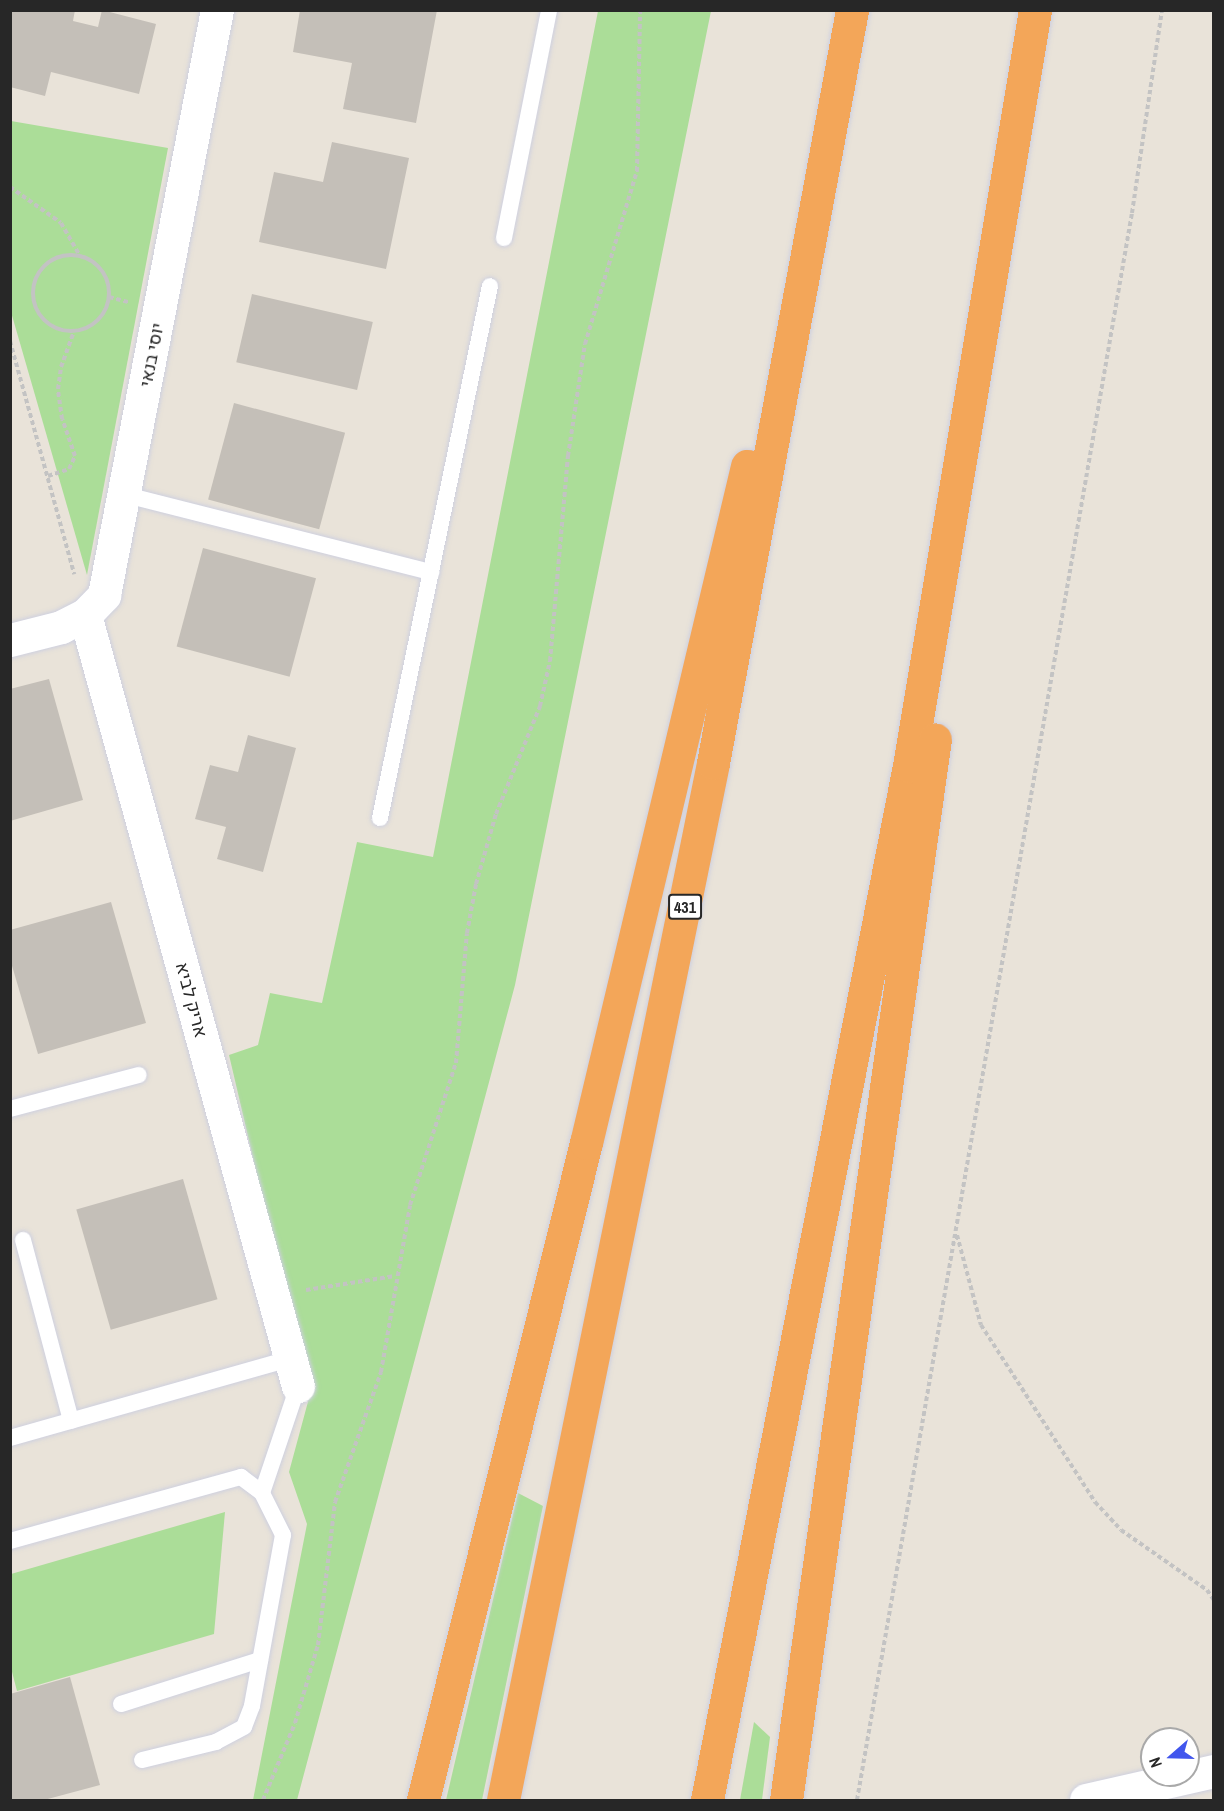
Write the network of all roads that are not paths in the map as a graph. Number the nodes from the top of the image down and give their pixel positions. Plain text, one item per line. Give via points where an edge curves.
1 (217, 10) edge
2 (549, 10) edge
3 (852, 10) edge
4 (1036, 10) edge
5 (842, 64) junction
6 (504, 238) dead end
7 (490, 286) dead end
8 (126, 495) junction
9 (431, 572) junction
10 (85, 615) junction
11 (10, 640) edge
12 (380, 818) dead end
13 (139, 1075) dead end
14 (10, 1109) edge
15 (23, 1240) dead end
16 (294, 1372) junction
17 (71, 1421) junction
18 (10, 1438) edge
19 (262, 1493) junction
20 (10, 1541) edge
21 (260, 1660) junction
22 (121, 1704) dead end
23 (142, 1760) dead end
24 (1214, 1771) edge
25 (423, 1800) edge
26 (503, 1800) edge
27 (707, 1800) edge
28 (786, 1800) edge
29 (1086, 1800) edge

1 - 8 street, יוסי בנאי
2 - 6 lane
3 - 5 highway, 431
4 - 27 highway via 909,766
4 - 28 highway
5 - 25 highway via 586,1143
5 - 26 highway, 431 via 709,787
7 - 9 lane
8 - 9 lane
8 - 10 street, יוסי בנאי via 104,595
9 - 12 lane
10 - 11 street, יוסי בנאי via 61,627
10 - 16 street, אריק לביא
13 - 14 lane
15 - 17 lane
16 - 17 lane
16 - 19 lane
17 - 18 lane
19 - 20 lane via 241,1477
19 - 21 lane via 284,1535
21 - 22 lane
21 - 23 lane via 244,1727 216,1742
24 - 29 street

